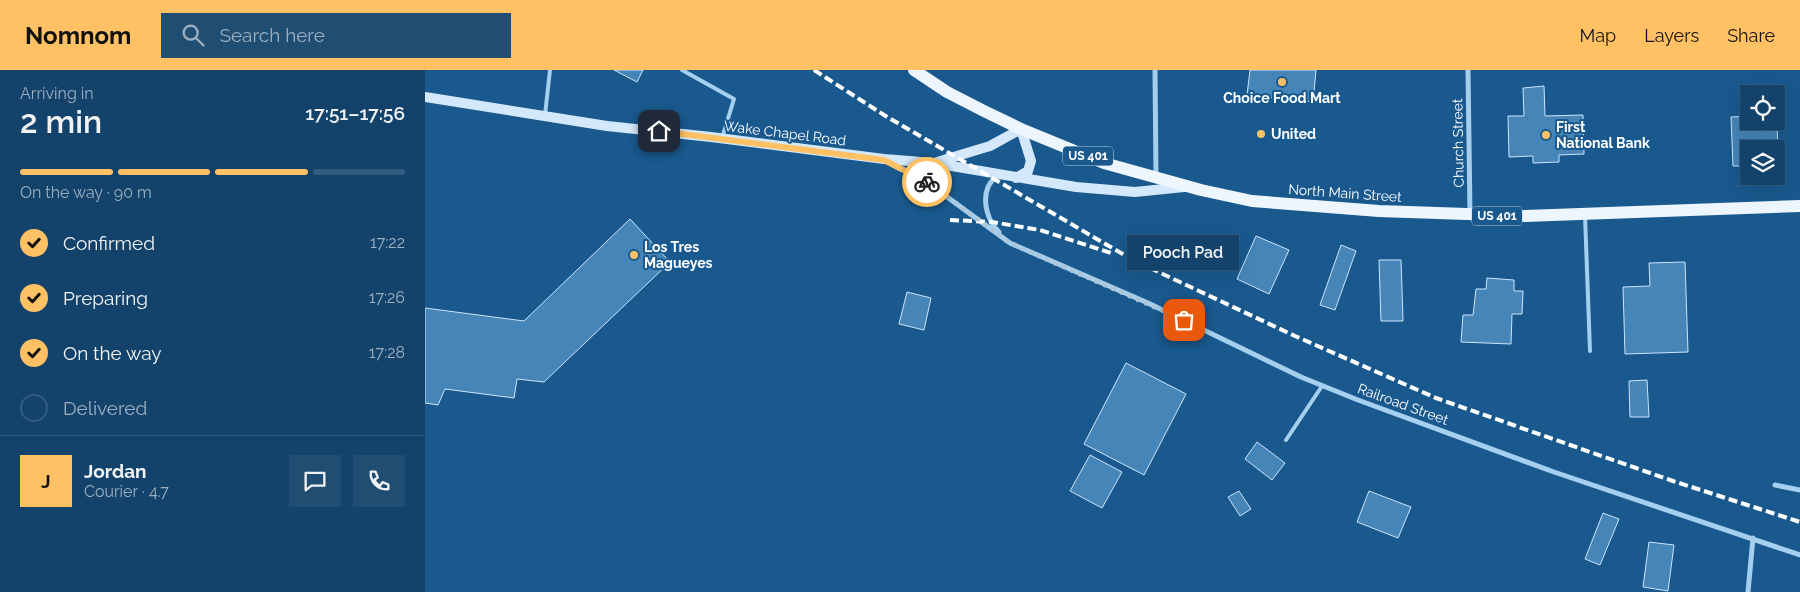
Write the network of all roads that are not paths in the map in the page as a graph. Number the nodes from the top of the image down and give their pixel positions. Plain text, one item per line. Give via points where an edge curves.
1 (550, 70) edge
2 (682, 70) edge
3 (914, 70) edge
4 (1155, 70) edge
5 (1468, 70) edge
6 (425, 97) edge
7 (545, 116) junction
8 (1021, 129) junction
9 (721, 138) junction
10 (884, 160) junction
11 (934, 163) junction
12 (997, 174) junction
13 (1016, 178) junction
14 (1156, 178) junction
15 (1187, 186) junction
16 (1800, 206) edge
17 (1585, 214) junction
18 (1470, 215) junction
19 (1010, 243) junction
20 (1590, 352) dead end
21 (1322, 386) junction
22 (1286, 440) dead end
23 (1775, 485) dead end
24 (1800, 490) edge
25 (1753, 538) junction
26 (1800, 555) edge
27 (1748, 592) edge

1 - 7 lane
2 - 9 lane via 734,99
3 - 8 main road, North Main Street / US 401 via 947,92
4 - 14 street
5 - 18 street, Church Street
6 - 7 main road, Wake Chapel Road
7 - 9 main road, Wake Chapel Road
8 - 11 main road, Wake Chapel Road via 990,146
8 - 13 main road via 1031,161 1028,171
8 - 14 main road, North Main Street / US 401 via 1104,163
9 - 10 main road, Wake Chapel Road
10 - 11 main road, Wake Chapel Road
10 - 19 street, Railroad Street via 928,183
11 - 12 main road, Wake Chapel Road
12 - 13 main road, Wake Chapel Road
12 - 19 street, Railroad Street via 988,187 987,212 995,228
13 - 15 main road, Wake Chapel Road via 1135,192
14 - 15 main road, North Main Street / US 401
15 - 18 main road, North Main Street / US 401 via 1252,201
16 - 17 main road, North Main Street / US 401
17 - 18 main road, North Main Street / US 401
17 - 20 lane
19 - 21 street, Railroad Street via 1148,303
21 - 22 lane
21 - 25 street, Railroad Street via 1554,472
23 - 24 street
25 - 26 street, Railroad Street
25 - 27 street

